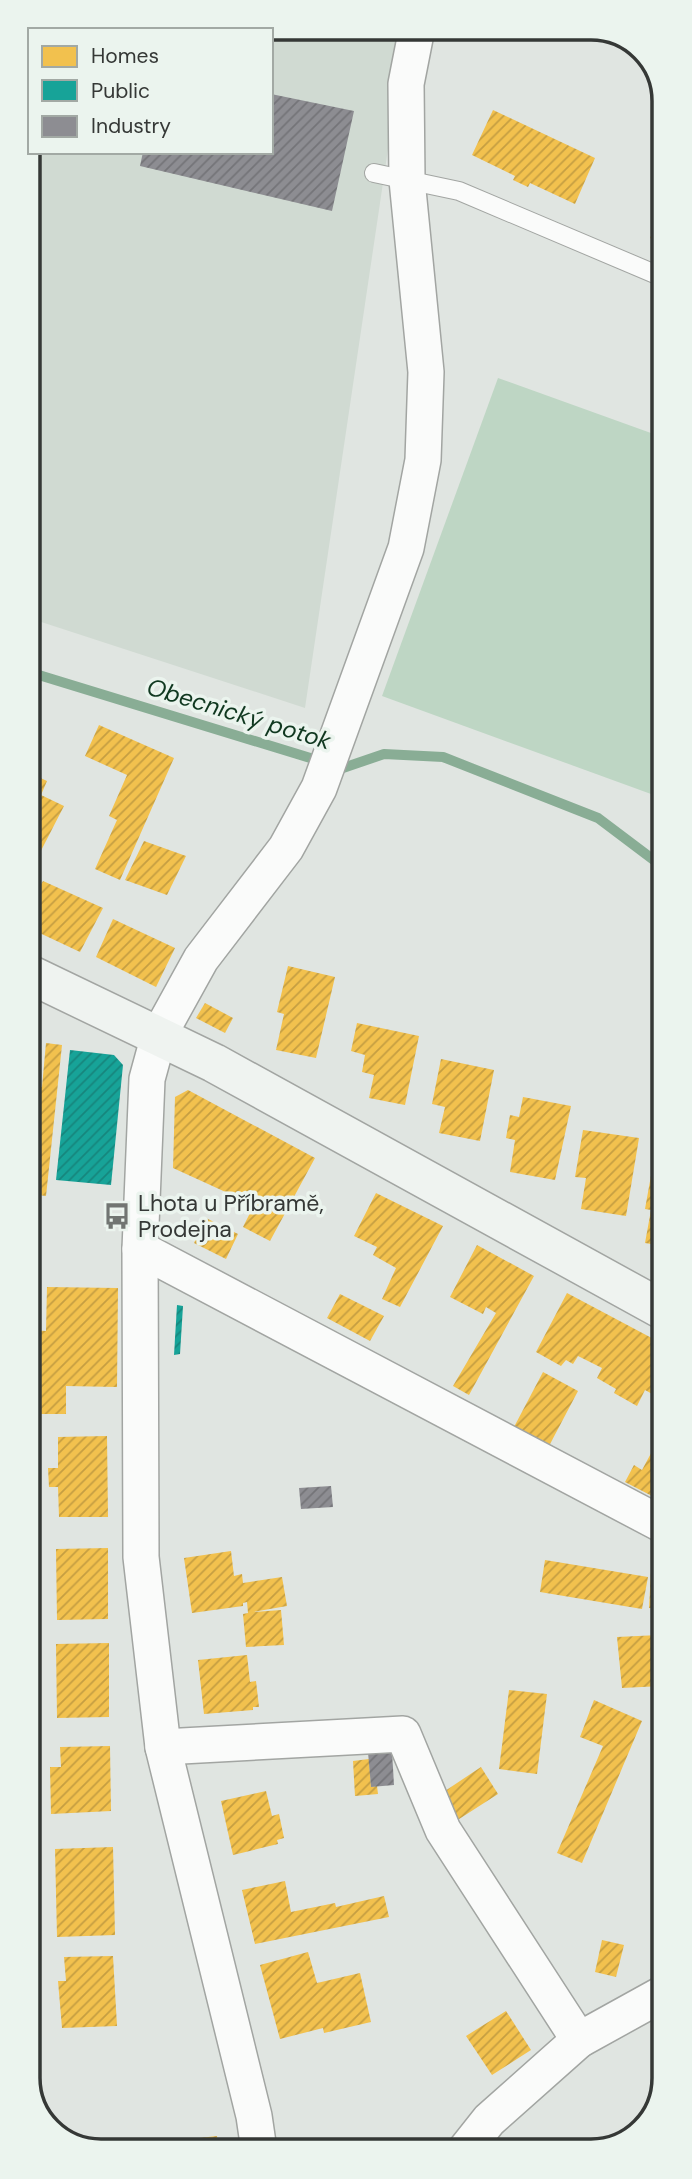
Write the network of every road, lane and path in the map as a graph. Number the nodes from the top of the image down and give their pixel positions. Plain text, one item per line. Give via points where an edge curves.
1 (414, 40) edge
2 (391, 176) junction
3 (652, 273) edge
4 (40, 979) edge
5 (159, 1035) junction
6 (140, 1249) junction
7 (652, 1304) edge
8 (652, 1519) edge
9 (163, 1748) junction
10 (652, 2000) edge
11 (579, 2040) junction
12 (257, 2139) edge
13 (474, 2139) edge

1 - 2 street
2 - 3 lane via 459,191
2 - 5 street via 426,372 423,460 406,548 318,788 285,848 201,959
4 - 5 street
5 - 6 street via 146,1079
5 - 7 street
6 - 8 street
6 - 9 street via 141,1557
9 - 11 street via 403,1734 443,1830
9 - 12 street
10 - 11 street
11 - 13 street via 489,2119

